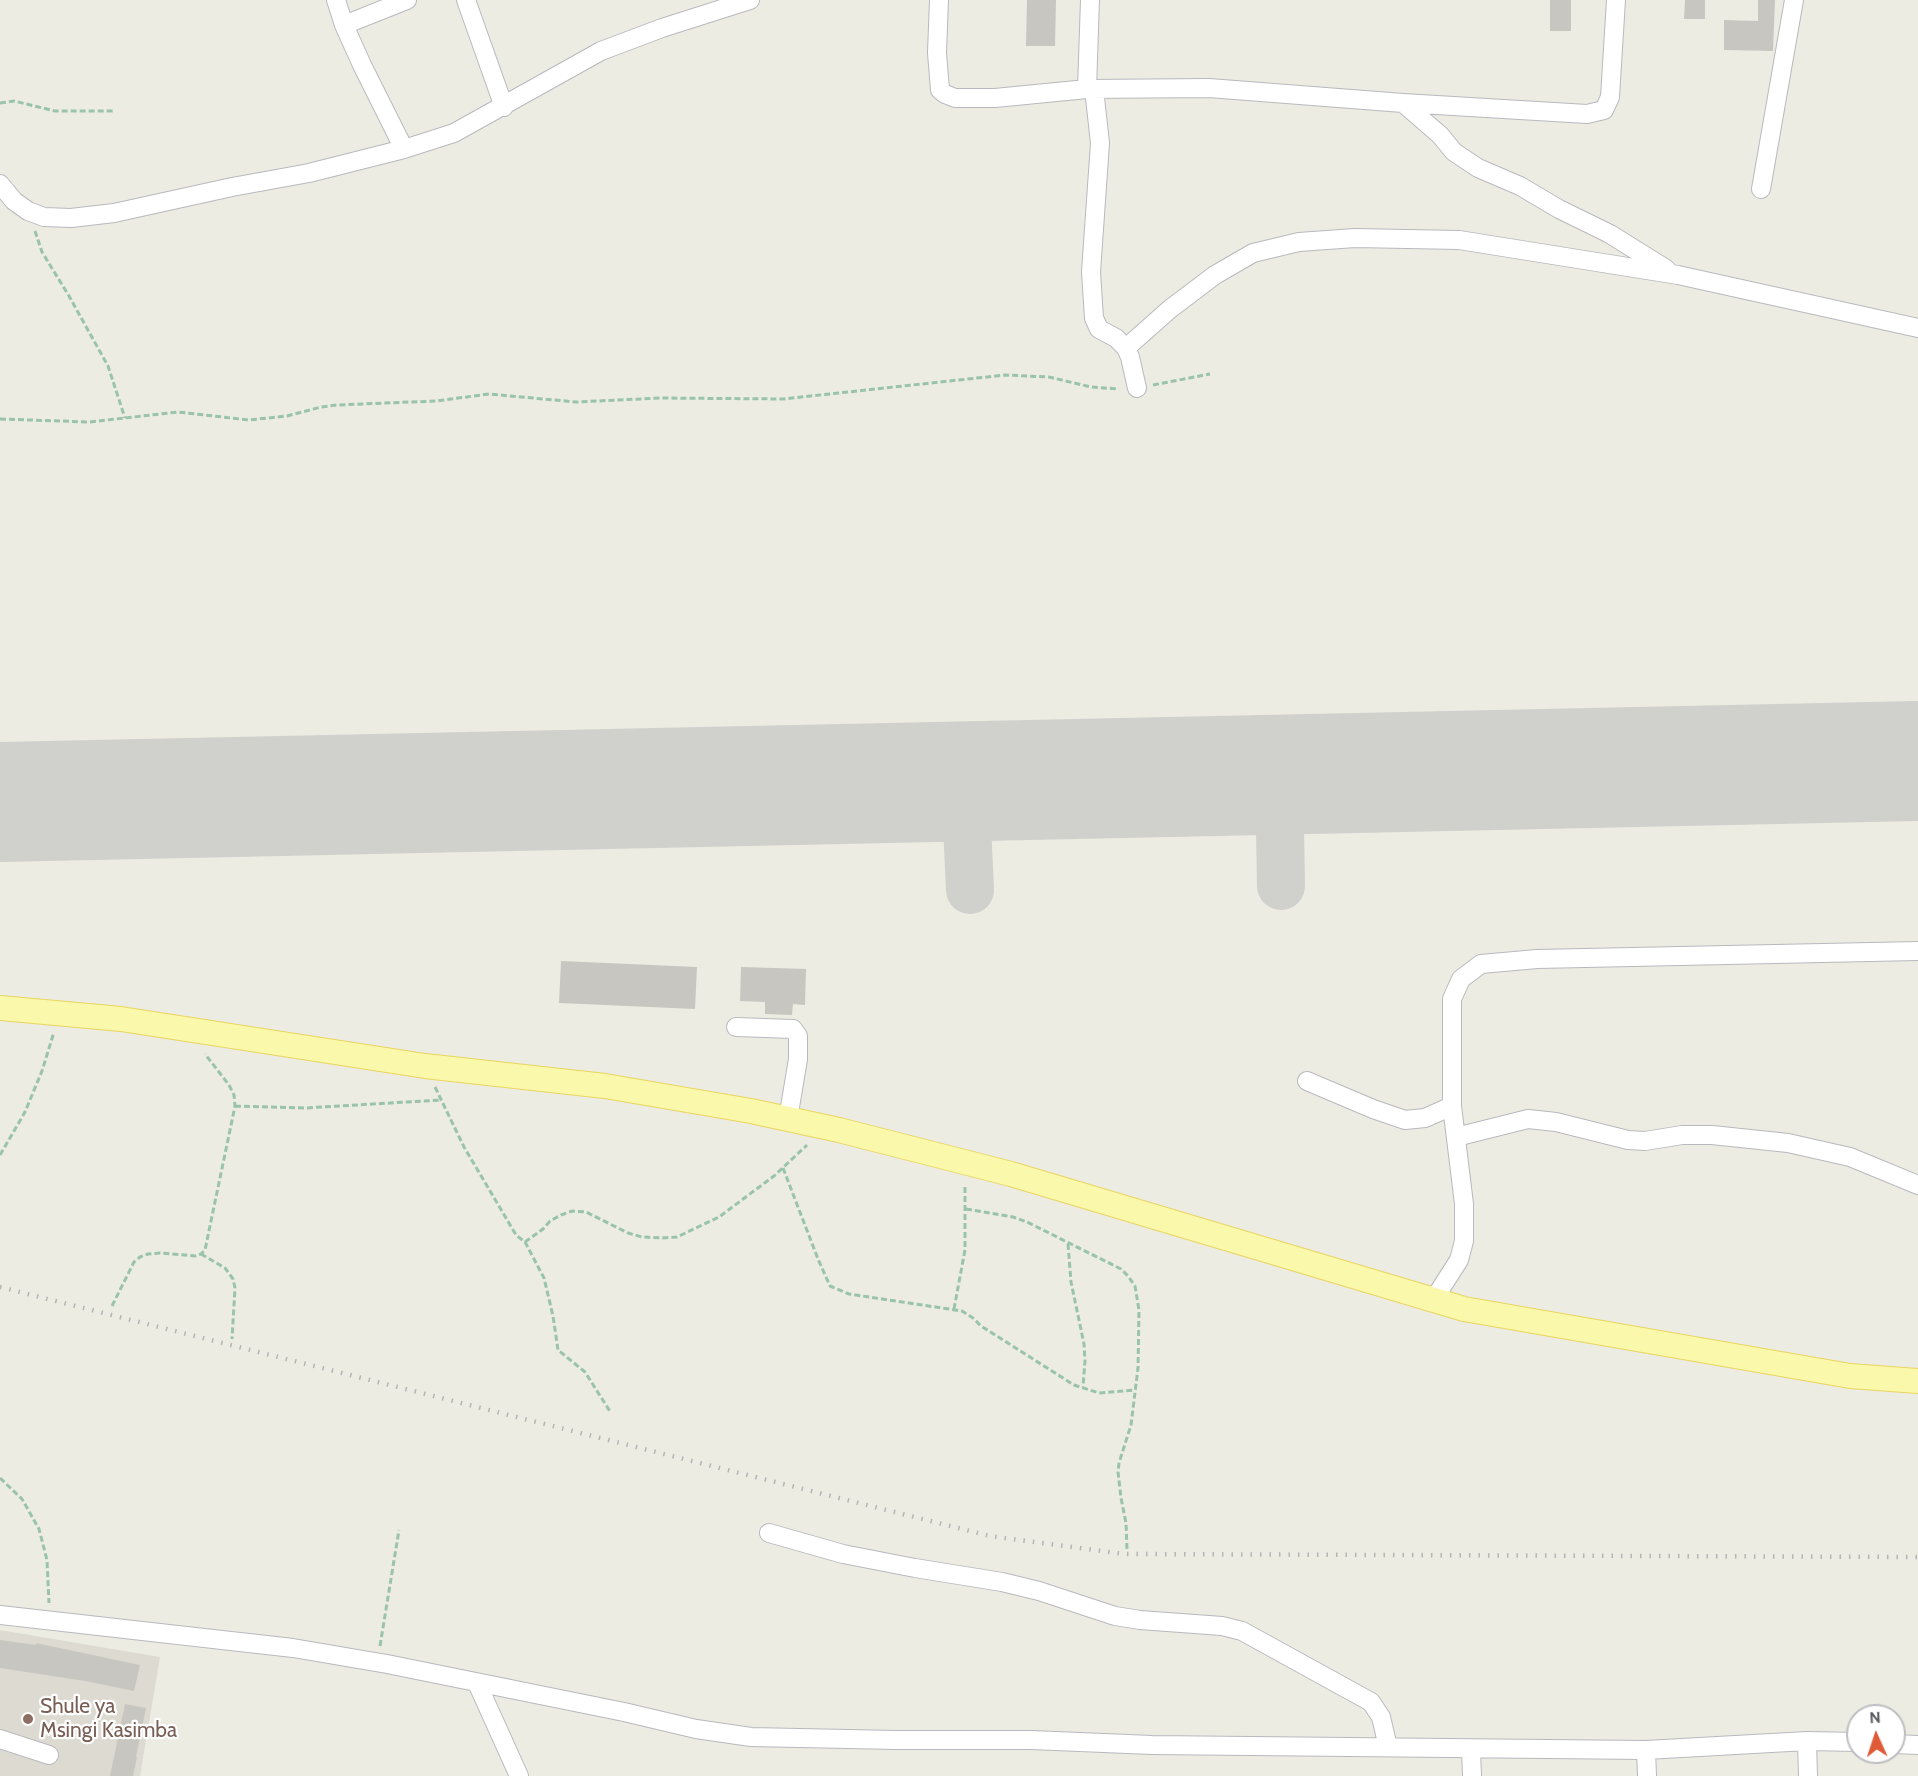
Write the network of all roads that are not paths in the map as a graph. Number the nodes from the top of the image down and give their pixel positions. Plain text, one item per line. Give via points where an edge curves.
1 (336, 0) edge
2 (407, 0) edge
3 (466, 0) edge
4 (750, 0) edge
5 (939, 0) edge
6 (1090, 0) edge
7 (1616, 0) edge
8 (1794, 0) edge
9 (344, 25) junction
10 (1091, 89) junction
11 (1403, 103) junction
12 (504, 107) junction
13 (404, 149) junction
14 (0, 184) edge
15 (1761, 189) dead end
16 (1678, 275) junction
17 (1918, 328) edge
18 (1126, 348) junction
19 (1137, 388) road end
20 (1918, 951) edge
21 (0, 1008) edge
22 (736, 1027) dead end
23 (1307, 1081) dead end
24 (1452, 1106) junction
25 (788, 1119) junction
26 (1456, 1137) junction
27 (1918, 1185) edge
28 (1434, 1299) junction
29 (1918, 1381) edge
30 (769, 1533) dead end
31 (0, 1615) edge
32 (477, 1683) junction
33 (0, 1739) edge
34 (1807, 1741) junction
35 (1846, 1742) edge
36 (1388, 1747) junction
37 (1471, 1749) junction
38 (1646, 1750) junction
39 (49, 1755) dead end
40 (519, 1776) edge
41 (1472, 1776) edge
42 (1647, 1776) edge
43 (1808, 1776) edge

1 - 9 street
2 - 9 street
3 - 12 street
4 - 12 street via 602,51
5 - 10 street via 937,53 940,90 945,94 955,98 995,98
6 - 10 street
7 - 11 street via 1610,97 1604,110 1587,114
8 - 15 street
9 - 13 street
10 - 11 street via 1232,89
10 - 18 street via 1100,142 1091,272 1094,318 1099,329
11 - 16 street via 1454,152 1478,168 1610,234
12 - 13 street via 454,133
13 - 14 street via 309,173 114,213 71,218 44,217 28,211
16 - 17 street
16 - 18 street via 1459,240 1355,238 1299,242 1253,253 1215,275
18 - 19 street
20 - 24 street via 1537,959 1481,964 1461,979 1452,999
21 - 25 main road via 121,1019 425,1066 604,1086
22 - 25 street via 793,1029 798,1036
23 - 24 street via 1405,1120 1425,1118
24 - 26 street
25 - 28 main road via 963,1161
26 - 27 street via 1528,1119 1628,1140 1683,1135 1734,1137 1788,1143 1850,1157
26 - 28 street via 1464,1241 1460,1260
28 - 29 main road via 1464,1309 1850,1376
30 - 36 street via 843,1554 1002,1581 1116,1616 1242,1631 1371,1702 1381,1717
31 - 32 street via 293,1648
32 - 36 street via 751,1737
32 - 40 street
33 - 39 street
34 - 35 street
34 - 38 street
34 - 43 street
36 - 37 street
37 - 38 street
37 - 41 street
38 - 42 street

